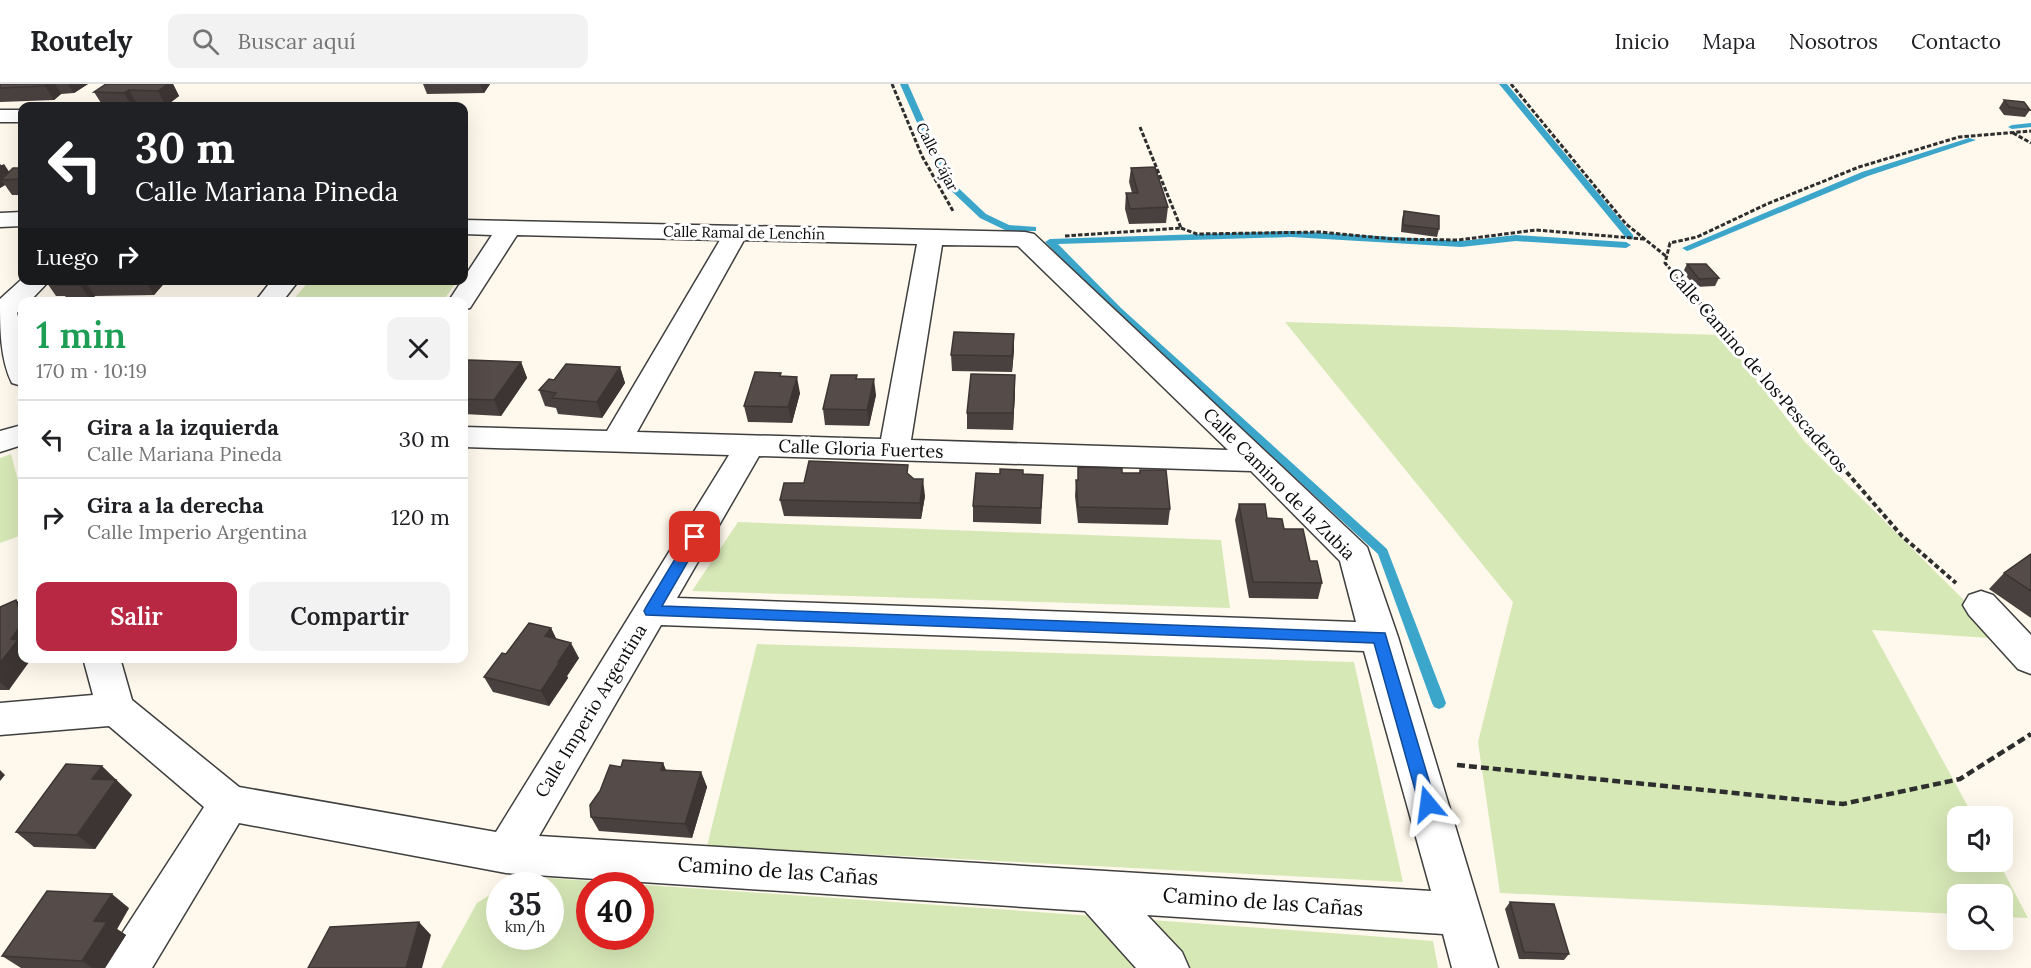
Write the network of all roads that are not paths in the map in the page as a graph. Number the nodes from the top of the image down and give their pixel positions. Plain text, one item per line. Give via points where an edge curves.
1 (18, 116) edge
2 (0, 117) edge
3 (18, 219) edge
4 (0, 220) edge
5 (468, 227) edge
6 (509, 228) junction
7 (736, 233) junction
8 (931, 237) junction
9 (1025, 239) joint
10 (32, 285) edge
11 (282, 285) edge
12 (18, 297) edge
13 (18, 297) edge
14 (271, 297) edge
15 (464, 297) edge
16 (18, 363) edge
17 (18, 436) edge
18 (468, 437) edge
19 (0, 442) edge
20 (616, 442) junction
21 (750, 446) junction
22 (894, 450) junction
23 (1259, 461) junction
24 (1981, 605) road end
25 (651, 611) junction
26 (1380, 637) junction
27 (2031, 659) edge
28 (102, 663) edge
29 (116, 710) junction
30 (0, 719) edge
31 (229, 803) junction
32 (506, 853) junction
33 (1096, 891) junction
34 (1460, 914) junction
35 (126, 968) edge
36 (1167, 968) edge
37 (1475, 968) edge

1 - 2 street
3 - 4 street
5 - 6 street, Calle Ramal de Lenchín
6 - 7 street, Calle Ramal de Lenchín
6 - 15 street
7 - 8 street, Calle Ramal de Lenchín
7 - 20 street
8 - 9 street, Calle Ramal de Lenchín
8 - 22 street
9 - 23 street, Calle Camino de la Zubia
10 - 12 street
11 - 14 street
13 - 16 street via 3,311
17 - 19 street
18 - 20 street, Calle Gloria Fuertes
20 - 21 street, Calle Gloria Fuertes
21 - 22 street, Calle Gloria Fuertes
21 - 25 street, Calle Imperio Argentina
22 - 23 street, Calle Gloria Fuertes
23 - 26 street, Calle Camino de la Zubia via 1355,556
24 - 27 street
25 - 26 street
25 - 32 street, Calle Imperio Argentina
26 - 34 street, Calle Camino de la Zubia
28 - 29 street
29 - 30 street
29 - 31 street, Camino de las Cañas
31 - 32 street, Camino de las Cañas
31 - 35 street
32 - 33 street, Camino de las Cañas
33 - 34 street, Camino de las Cañas
33 - 36 street
34 - 37 street, Calle Camino de la Zubia

